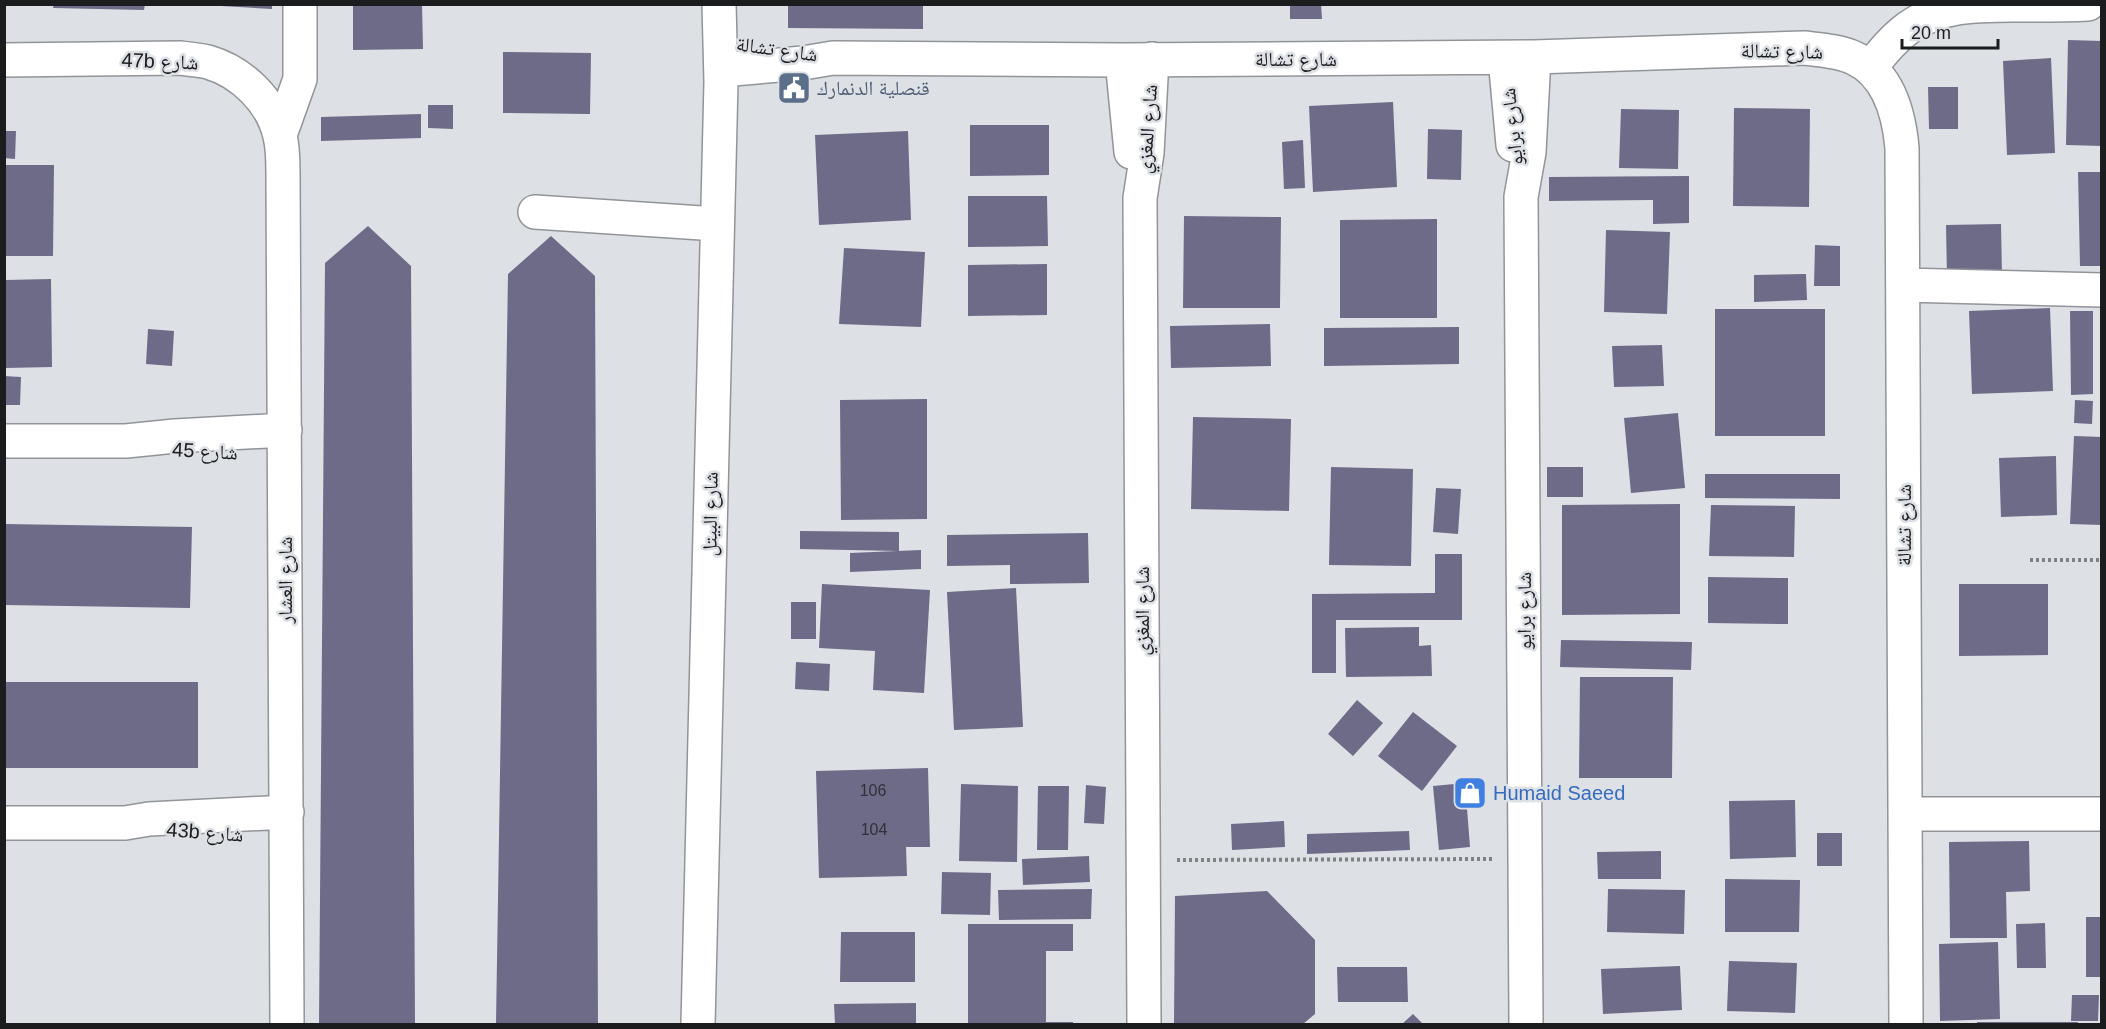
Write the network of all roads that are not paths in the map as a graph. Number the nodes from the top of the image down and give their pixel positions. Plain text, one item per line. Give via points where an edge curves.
1 (300, 4) edge
2 (719, 4) edge
3 (2088, 4) edge
4 (720, 56) junction
5 (1519, 58) junction
6 (4, 60) edge
7 (1137, 60) junction
8 (1870, 68) junction
9 (280, 135) junction
10 (535, 212) dead end
11 (717, 224) junction
12 (1903, 285) junction
13 (2102, 290) edge
14 (4, 441) edge
15 (285, 443) junction
16 (1905, 813) junction
17 (2102, 814) edge
18 (4, 824) edge
19 (286, 824) junction
20 (287, 1024) edge
21 (698, 1024) edge
22 (1144, 1024) edge
23 (1526, 1024) edge
24 (1906, 1024) edge

1 - 9 street via 300,79
2 - 4 street, شارع البيتل
3 - 8 street via 1969,5 1948,9 1909,27
4 - 7 street, شارع تشالة via 789,48 833,58
4 - 11 street, شارع البيتل
5 - 7 street, شارع تشالة
5 - 8 street, شارع تشالة via 1804,48 1836,52
5 - 23 street, شارع برايو via 1529,152 1521,197
6 - 9 street, 47b شارع via 180,58 207,62 232,72 254,89 270,111
7 - 22 street, شارع المغزي via 1147,153 1140,198
8 - 12 street, شارع تشالة via 1889,94 1900,129
9 - 15 street, شارع العشار
10 - 11 street
11 - 21 street, شارع البيتل
12 - 13 street
12 - 16 street, شارع تشالة
14 - 15 street, شارع 45 via 126,441 168,449
15 - 19 street, شارع العشار
16 - 17 street
16 - 24 street, شارع تشالة
18 - 19 street, 43b شارع via 156,819
19 - 20 street, شارع العشار

